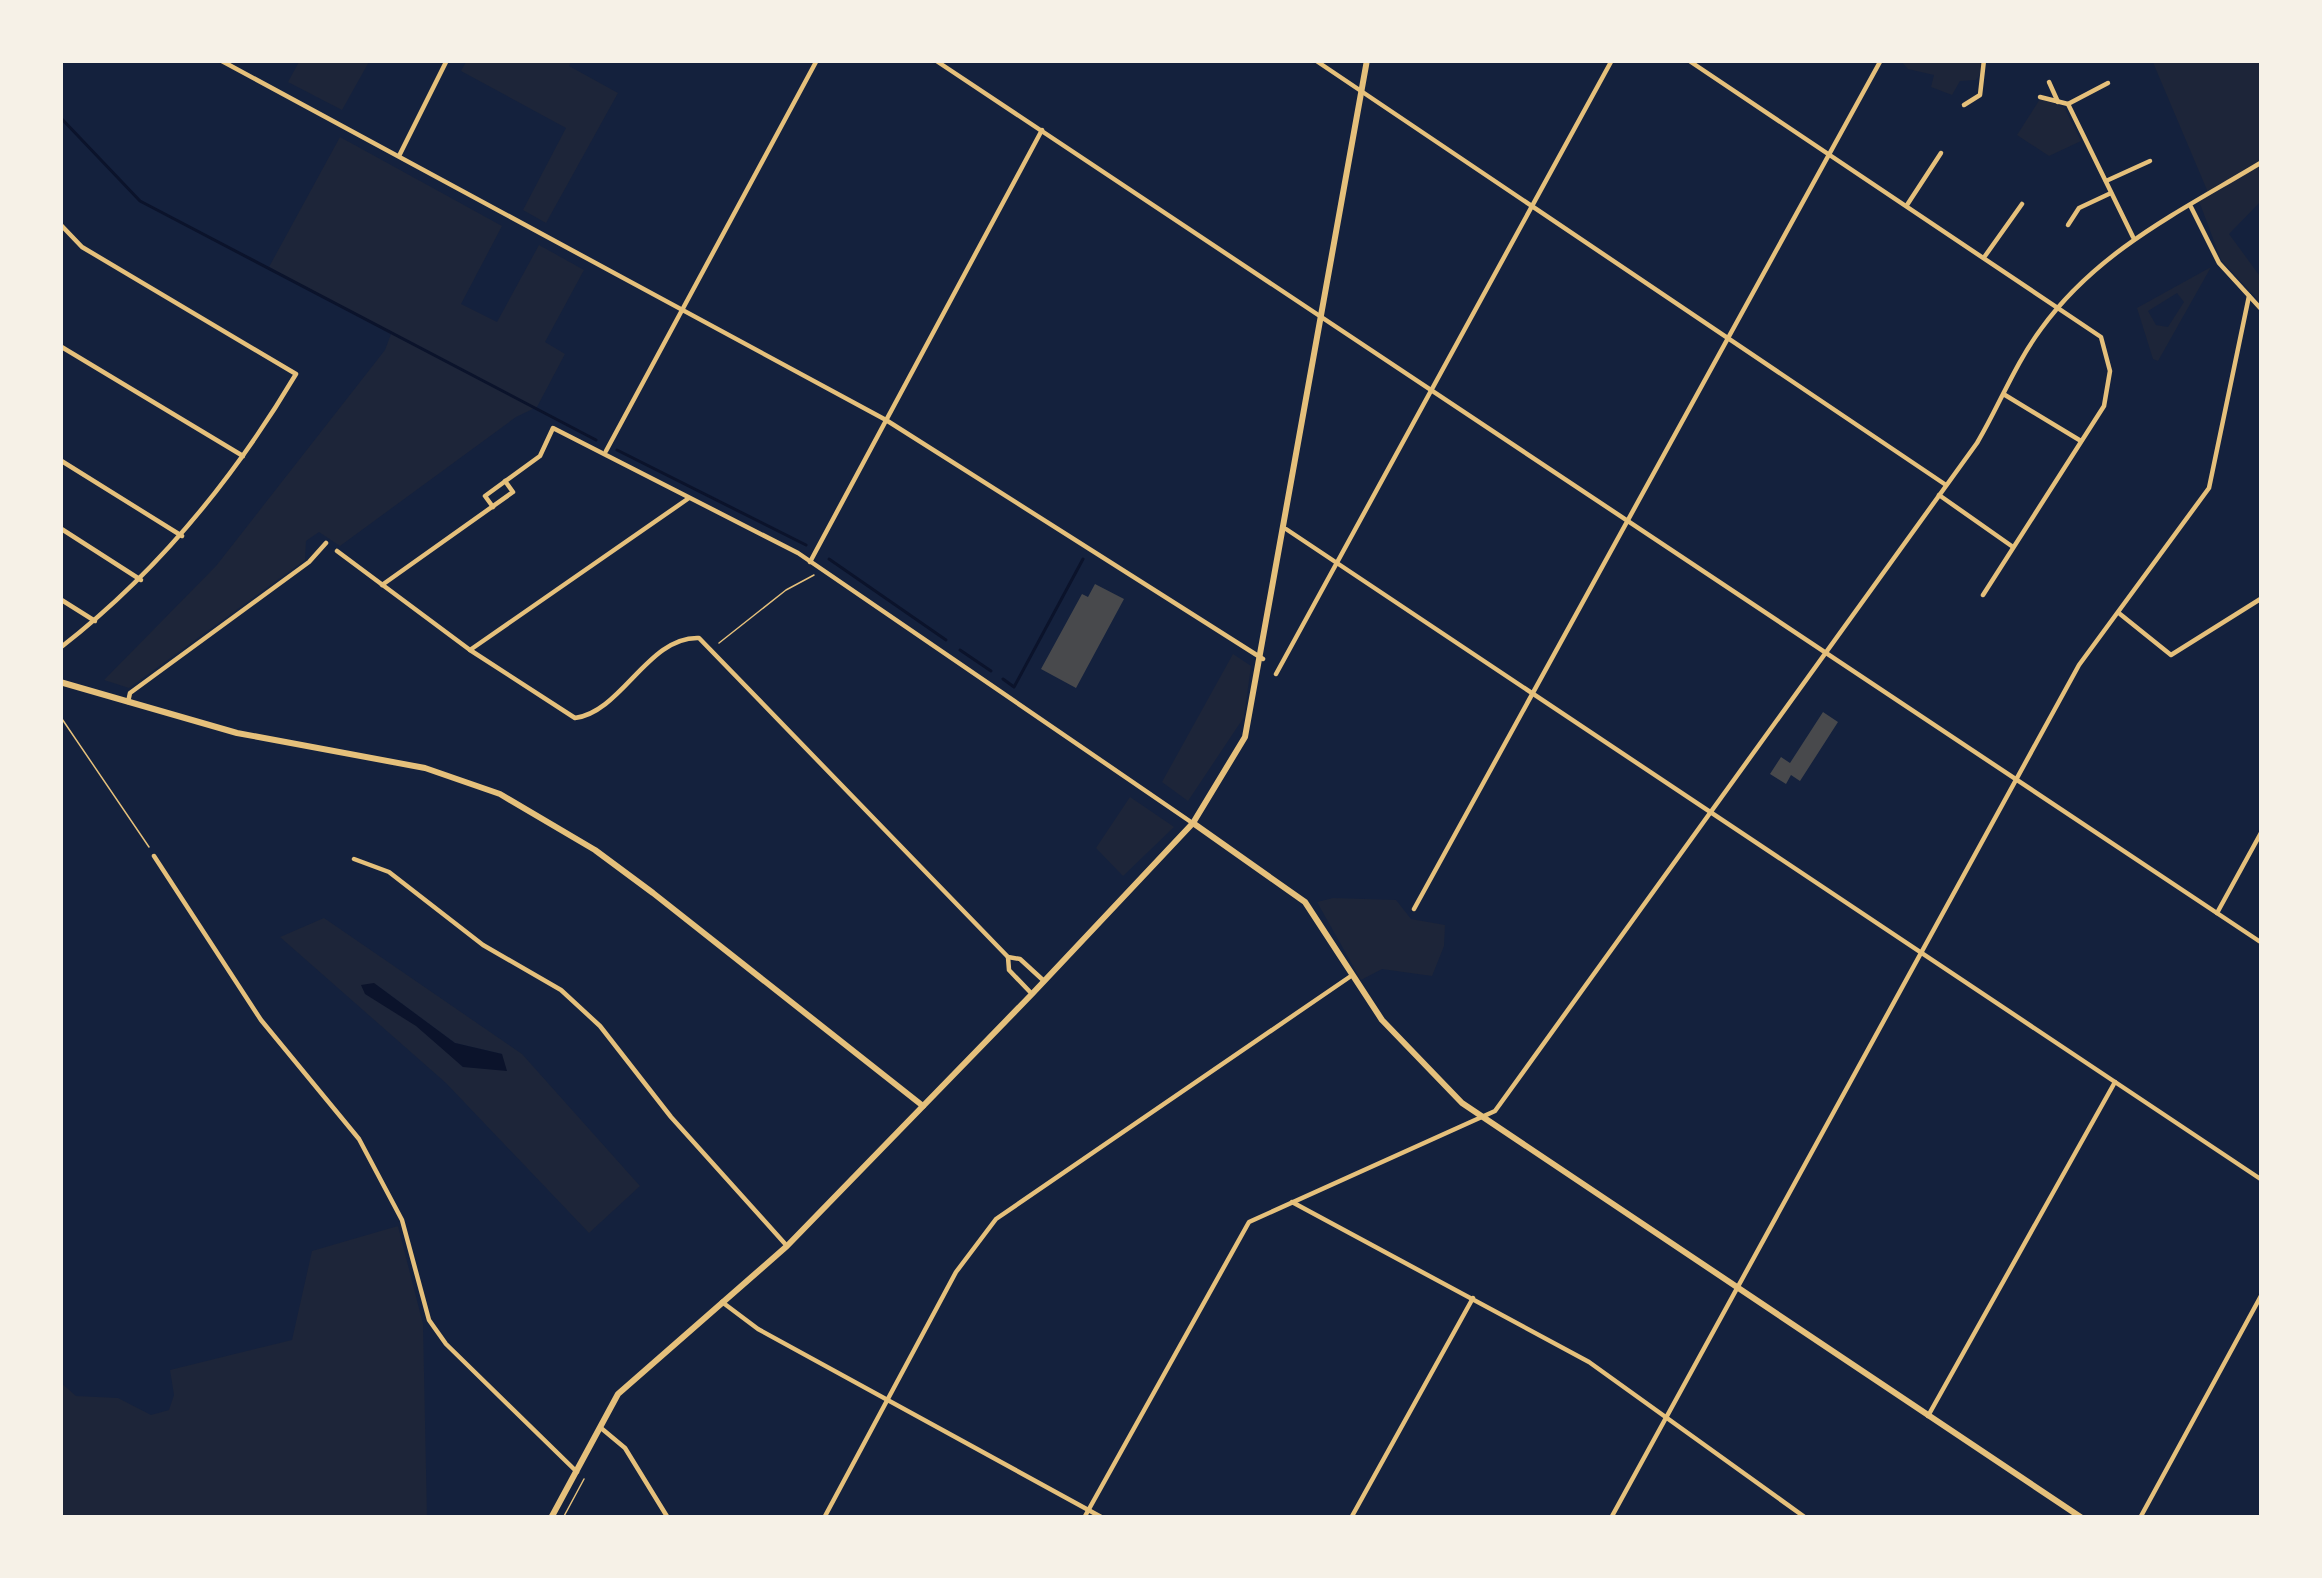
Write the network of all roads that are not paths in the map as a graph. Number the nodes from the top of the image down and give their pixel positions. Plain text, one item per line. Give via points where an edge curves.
1 (220, 60) edge
2 (447, 60) edge
3 (817, 60) edge
4 (935, 60) edge
5 (1316, 60) edge
6 (1367, 60) edge
7 (1612, 60) edge
8 (1688, 60) edge
9 (1881, 60) edge
10 (1984, 60) edge
11 (2049, 82) dead end
12 (2108, 83) dead end
13 (1363, 90) junction
14 (2040, 97) dead end
15 (2059, 102) junction
16 (2068, 104) junction
17 (1964, 105) dead end
18 (1042, 130) junction
19 (1941, 153) dead end
20 (1830, 155) junction
21 (399, 156) junction
22 (2150, 160) dead end
23 (2262, 162) edge
24 (2106, 182) junction
25 (2111, 193) junction
26 (2193, 203) junction
27 (2023, 204) dead end
28 (1907, 205) junction
29 (1533, 207) junction
30 (60, 224) edge
31 (2068, 225) dead end
32 (2133, 237) junction
33 (1985, 256) junction
34 (2249, 296) junction
35 (2059, 306) junction
36 (682, 308) junction
37 (2262, 310) edge
38 (1321, 316) junction
39 (1729, 338) junction
40 (60, 346) edge
41 (1435, 392) junction
42 (2005, 395) junction
43 (886, 420) junction
44 (2081, 441) junction
45 (604, 453) junction
46 (243, 456) junction
47 (60, 460) edge
48 (505, 481) junction
49 (1946, 484) junction
50 (1939, 495) junction
51 (689, 498) junction
52 (493, 507) junction
53 (1629, 521) junction
54 (60, 528) edge
55 (1286, 529) junction
56 (182, 536) junction
57 (326, 543) dead end
58 (2015, 548) junction
59 (337, 551) dead end
60 (809, 562) junction
61 (1338, 564) junction
62 (142, 580) junction
63 (382, 585) junction
64 (1983, 595) dead end
65 (2262, 598) edge
66 (60, 599) edge
67 (2120, 614) junction
68 (95, 621) junction
69 (60, 648) edge
70 (470, 650) junction
71 (1827, 655) junction
72 (1263, 659) junction
73 (1276, 674) dead end
74 (60, 682) edge
75 (1535, 695) junction
76 (128, 703) junction
77 (2016, 779) junction
78 (1712, 814) junction
79 (1193, 823) junction
80 (2262, 831) edge
81 (154, 856) road end
82 (354, 859) dead end
83 (1414, 909) dead end
84 (2217, 913) junction
85 (2262, 943) edge
86 (1922, 952) junction
87 (1008, 957) junction
88 (1351, 976) junction
89 (1044, 982) junction
90 (1032, 994) junction
91 (2115, 1082) junction
92 (923, 1106) junction
93 (1484, 1118) junction
94 (2262, 1180) edge
95 (1292, 1202) junction
96 (788, 1246) junction
97 (1737, 1287) junction
98 (2262, 1294) edge
99 (1473, 1298) junction
100 (722, 1301) junction
101 (888, 1399) junction
102 (1928, 1416) junction
103 (1666, 1418) junction
104 (600, 1428) junction
105 (577, 1472) junction
106 (1088, 1510) junction
107 (551, 1518) edge
108 (668, 1518) edge
109 (824, 1518) edge
110 (1084, 1518) edge
111 (1103, 1518) edge
112 (1351, 1518) edge
113 (1611, 1518) edge
114 (1806, 1518) edge
115 (2082, 1518) edge
116 (2140, 1518) edge

1 - 21 street
2 - 21 street
3 - 36 street
4 - 18 street
5 - 13 street
6 - 13 street
7 - 29 street
8 - 20 street
9 - 20 street
10 - 17 street via 1979,95
11 - 15 street
12 - 16 street
13 - 29 street
13 - 38 street
14 - 15 street
15 - 16 street
16 - 24 street
18 - 38 street
18 - 43 street
19 - 28 street
20 - 28 street
20 - 39 street
21 - 36 street
22 - 24 street
23 - 26 street
24 - 25 street
25 - 31 street via 2079,208
25 - 32 street
26 - 32 street
26 - 34 street via 2219,263
27 - 33 street
28 - 33 street
29 - 39 street
29 - 41 street
30 - 46 street via 82,248 296,374
32 - 35 street
33 - 35 street
34 - 37 street
34 - 67 street via 2209,488
35 - 42 street
35 - 44 street via 2101,337 2110,371 2104,406
36 - 43 street
36 - 45 street
38 - 41 street
38 - 55 street
39 - 49 street
39 - 53 street
40 - 46 street
41 - 53 street
41 - 61 street
42 - 44 street
42 - 49 street
43 - 60 street
43 - 72 street
44 - 58 street
45 - 48 street via 553,428 540,456
45 - 51 street
46 - 56 street
47 - 56 street
48 - 52 street via 485,496
48 - 52 street via 513,493
49 - 50 street
50 - 58 street
50 - 71 street
51 - 60 street
51 - 70 street
52 - 63 street
53 - 71 street
53 - 75 street
54 - 62 street
55 - 61 street
55 - 72 street
56 - 62 street
57 - 76 street via 130,693
58 - 64 street
59 - 63 street
60 - 79 street
61 - 73 street
61 - 75 street
62 - 68 street
63 - 70 street
65 - 67 street via 2170,655
66 - 68 street
67 - 77 street via 2079,665
68 - 69 street
70 - 87 street via 575,718 687,638 699,638
71 - 77 street
71 - 78 street
72 - 79 street via 1252,721
74 - 76 street
75 - 78 street
75 - 83 street
76 - 92 street via 237,734 440,772 533,810 653,892
77 - 84 street
77 - 86 street
78 - 86 street
78 - 93 street
79 - 88 street via 1305,902
79 - 89 street
80 - 84 street
81 - 105 street via 261,1021 359,1138 402,1220 429,1320
82 - 96 street via 389,872 483,945 561,990
84 - 85 street
86 - 91 street
86 - 97 street
87 - 89 street via 1020,958
87 - 90 street
88 - 93 street via 1404,1048
88 - 101 street via 996,1219 956,1272
89 - 90 street
90 - 92 street
91 - 94 street
91 - 102 street
92 - 96 street
93 - 95 street
93 - 97 street
95 - 99 street
95 - 106 street via 1250,1222
96 - 100 street
97 - 102 street
97 - 103 street
98 - 116 street
99 - 103 street via 1589,1362
99 - 112 street
100 - 101 street
100 - 104 street via 627,1384
101 - 106 street
101 - 109 street
102 - 115 street
103 - 113 street
103 - 114 street
104 - 105 street
104 - 108 street via 625,1448
105 - 107 street
106 - 110 street
106 - 111 street

